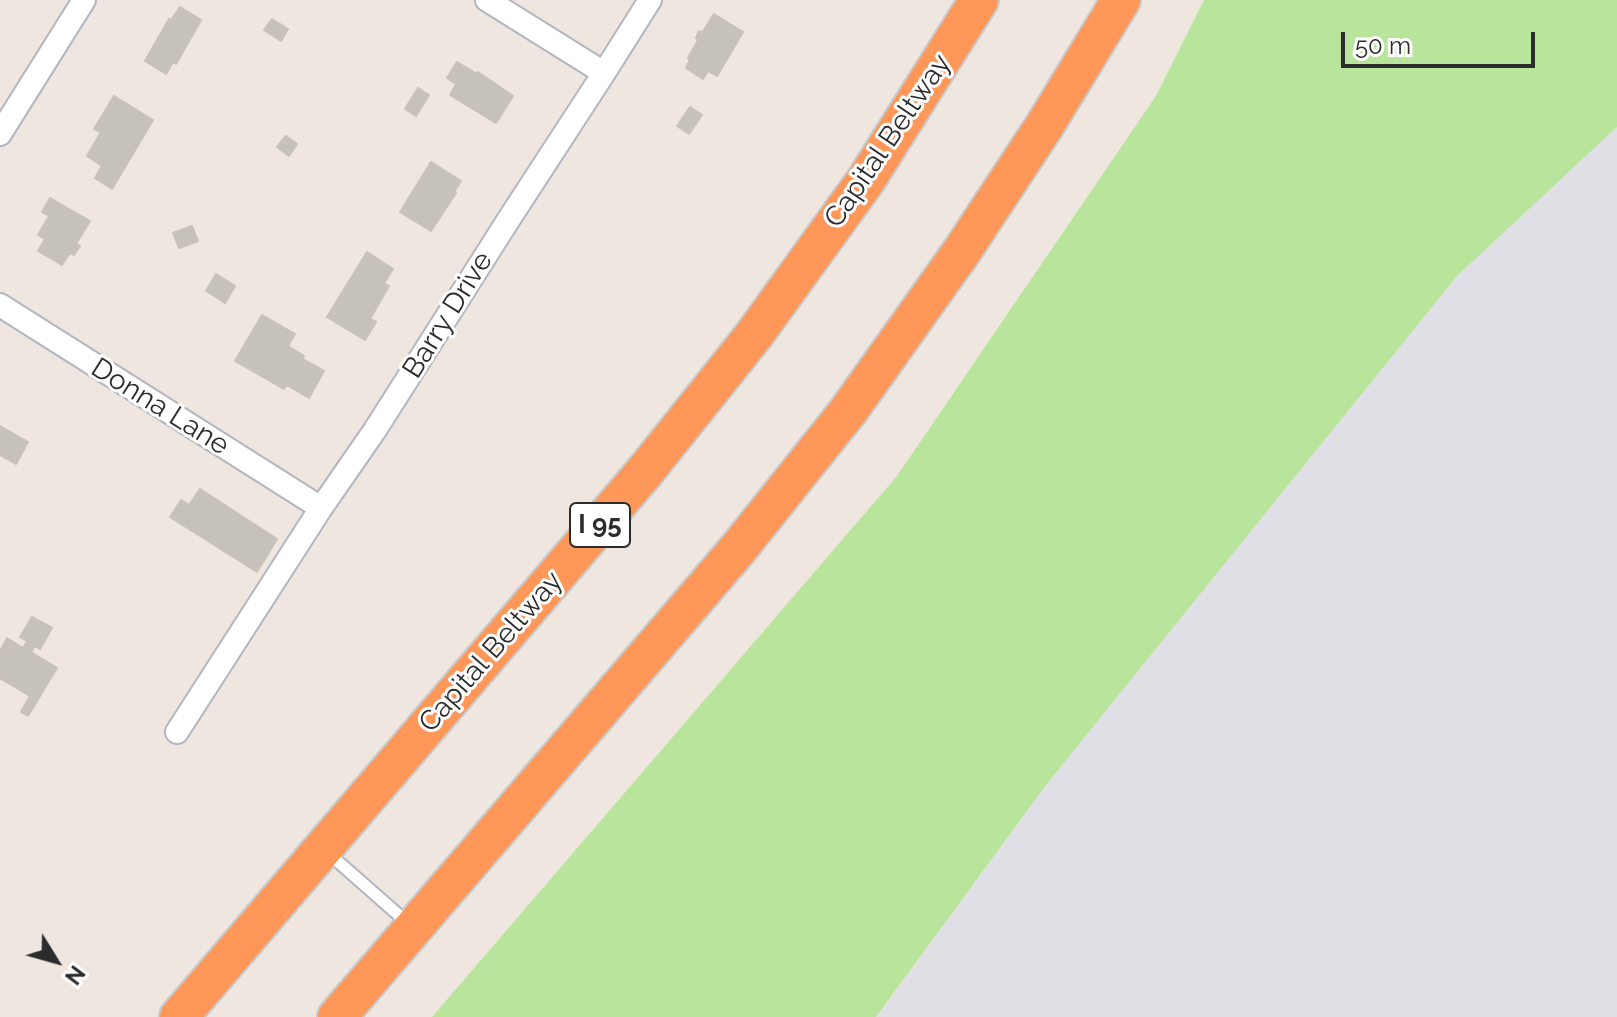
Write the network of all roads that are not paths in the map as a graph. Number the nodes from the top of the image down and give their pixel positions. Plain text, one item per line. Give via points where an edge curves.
1 (84, 0) edge
2 (487, 0) edge
3 (650, 0) edge
4 (979, 0) edge
5 (1121, 0) edge
6 (604, 73) junction
7 (0, 134) edge
8 (0, 305) edge
9 (321, 508) junction
10 (177, 732) dead end
11 (323, 848) junction
12 (413, 929) junction
13 (179, 1017) edge
14 (337, 1017) edge

1 - 7 street
2 - 6 street
3 - 6 street, Barry Drive
4 - 11 highway, Capital Beltway / I 95 via 866,180 754,335 647,469
5 - 12 highway via 987,213 849,410 738,549
6 - 9 street, Barry Drive
8 - 9 street, Donna Lane
9 - 10 street, Barry Drive
11 - 12 lane
11 - 13 highway, Capital Beltway / I 95
12 - 14 highway

